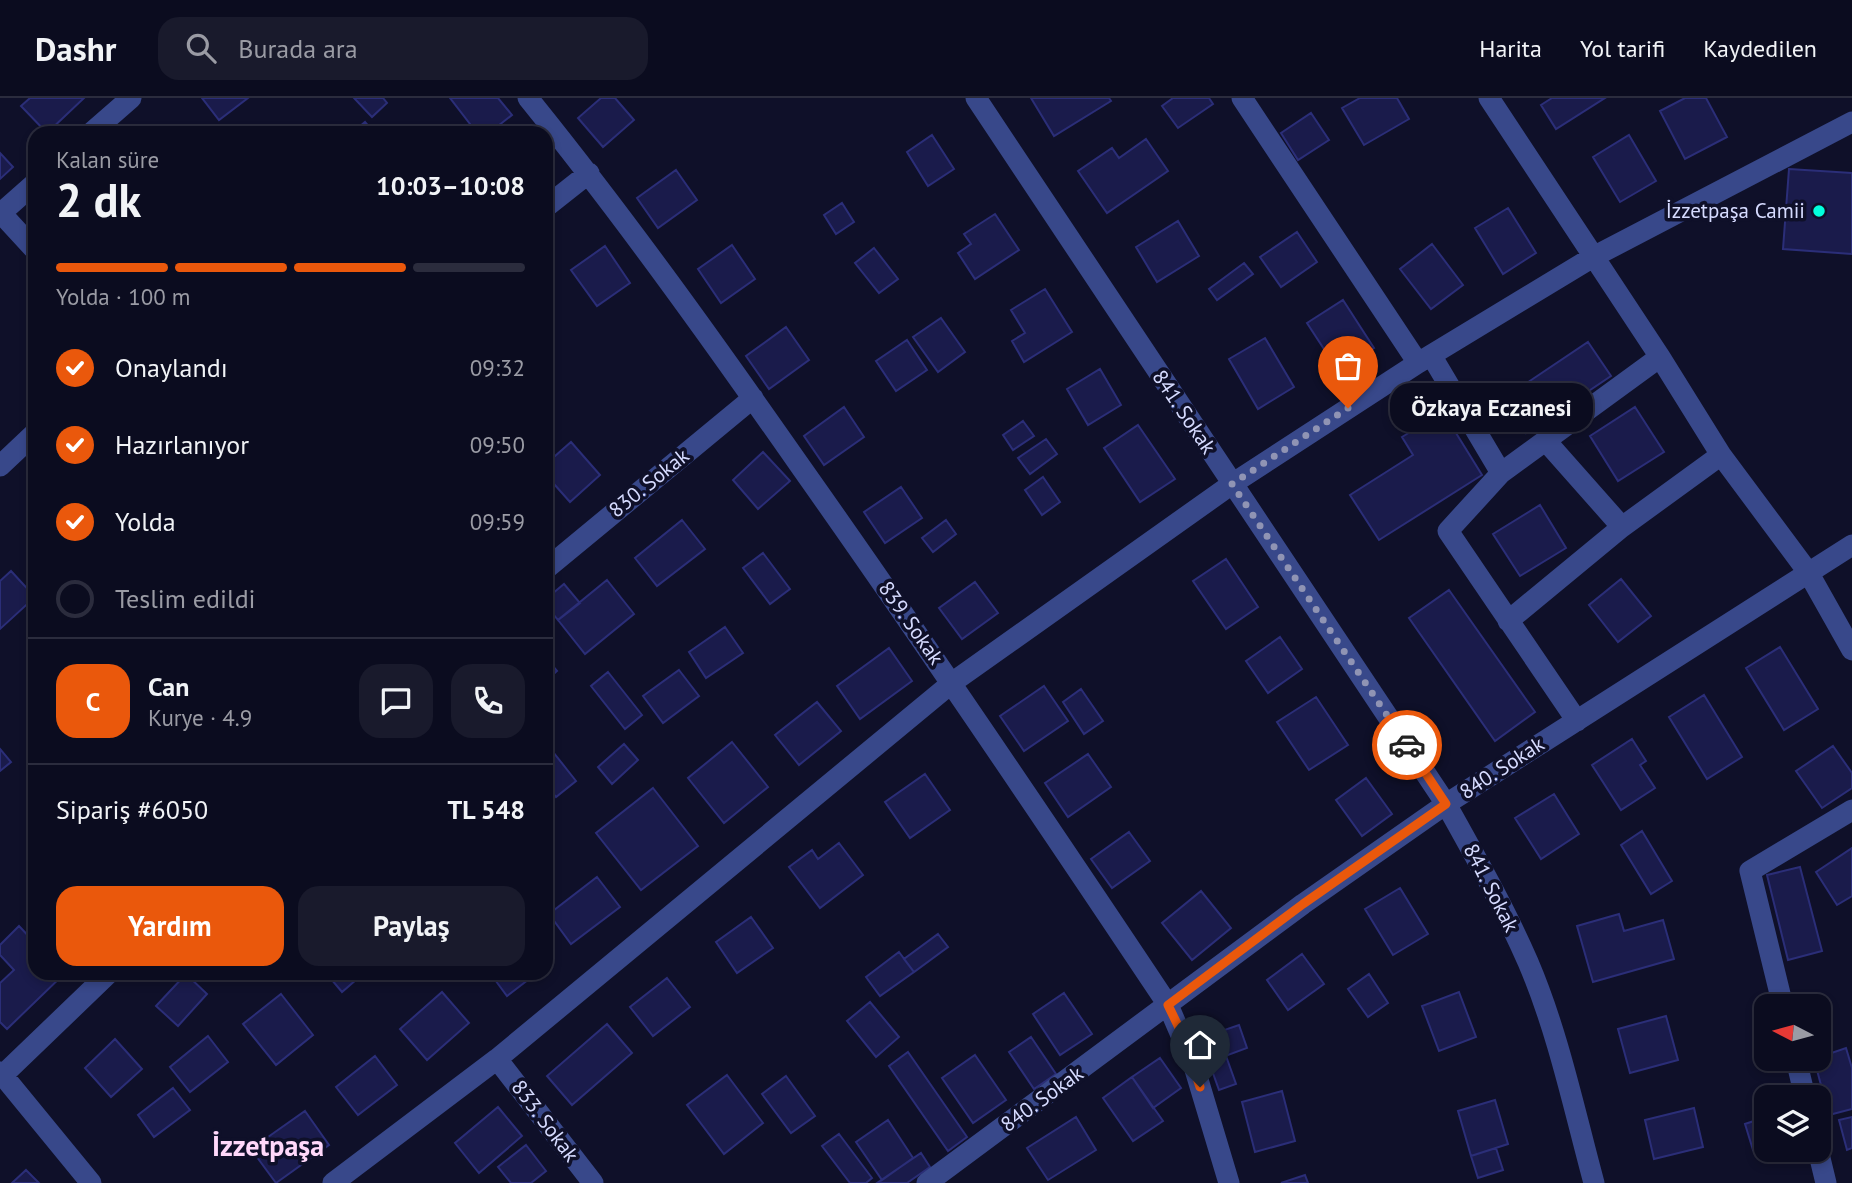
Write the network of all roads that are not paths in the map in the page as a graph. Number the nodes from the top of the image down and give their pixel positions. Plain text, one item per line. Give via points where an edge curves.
1 (528, 98) edge
2 (976, 98) edge
3 (1242, 98) edge
4 (1489, 98) edge
5 (125, 100) edge
6 (1852, 122) edge
7 (98, 126) edge
8 (551, 126) edge
9 (553, 129) edge
10 (589, 173) junction
11 (28, 189) edge
12 (553, 201) edge
13 (1, 213) edge
14 (28, 242) edge
15 (1592, 257) junction
16 (1660, 357) junction
17 (1425, 359) junction
18 (753, 398) junction
19 (28, 440) edge
20 (1545, 440) junction
21 (1721, 456) junction
22 (0, 466) edge
23 (1501, 473) junction
24 (1232, 484) junction
25 (1622, 527) junction
26 (1852, 545) edge
27 (553, 563) edge
28 (1808, 572) junction
29 (1508, 621) junction
30 (1852, 650) edge
31 (953, 682) junction
32 (1577, 721) junction
33 (1446, 804) junction
34 (1852, 810) edge
35 (102, 980) edge
36 (1780, 994) edge
37 (1168, 1005) junction
38 (497, 1059) junction
39 (1, 1074) edge
40 (1821, 1162) edge
41 (91, 1183) edge
42 (333, 1183) edge
43 (593, 1183) edge
44 (927, 1183) edge
45 (1229, 1183) edge
46 (1594, 1183) edge
47 (1826, 1183) edge

1 - 8 street, 839. Sokak
2 - 24 street, 841. Sokak
3 - 17 street
4 - 15 street
5 - 7 street
6 - 15 street
9 - 10 street, 839. Sokak
10 - 12 street
10 - 18 street, 839. Sokak
11 - 13 street
13 - 14 street
15 - 16 street
15 - 17 street
16 - 20 street
16 - 21 street
17 - 23 street
17 - 24 street
18 - 27 street, 830. Sokak
18 - 31 street, 839. Sokak
19 - 22 street
20 - 23 street
20 - 25 street
21 - 25 street
21 - 28 street
23 - 29 street via 1448,531
24 - 31 street
24 - 33 street, 841. Sokak
25 - 29 street
26 - 28 street, 840. Sokak
28 - 30 street
28 - 32 street, 840. Sokak
29 - 32 street
31 - 37 street, 839. Sokak
31 - 38 street
32 - 33 street, 840. Sokak
33 - 37 street, 840. Sokak
33 - 46 street, 841. Sokak via 1495,891 1528,963
34 - 36 street via 1750,871
35 - 39 street
37 - 44 street, 840. Sokak
37 - 45 street, 839. Sokak via 1193,1063
38 - 42 street
38 - 43 street, 833. Sokak
39 - 41 street
40 - 47 street

